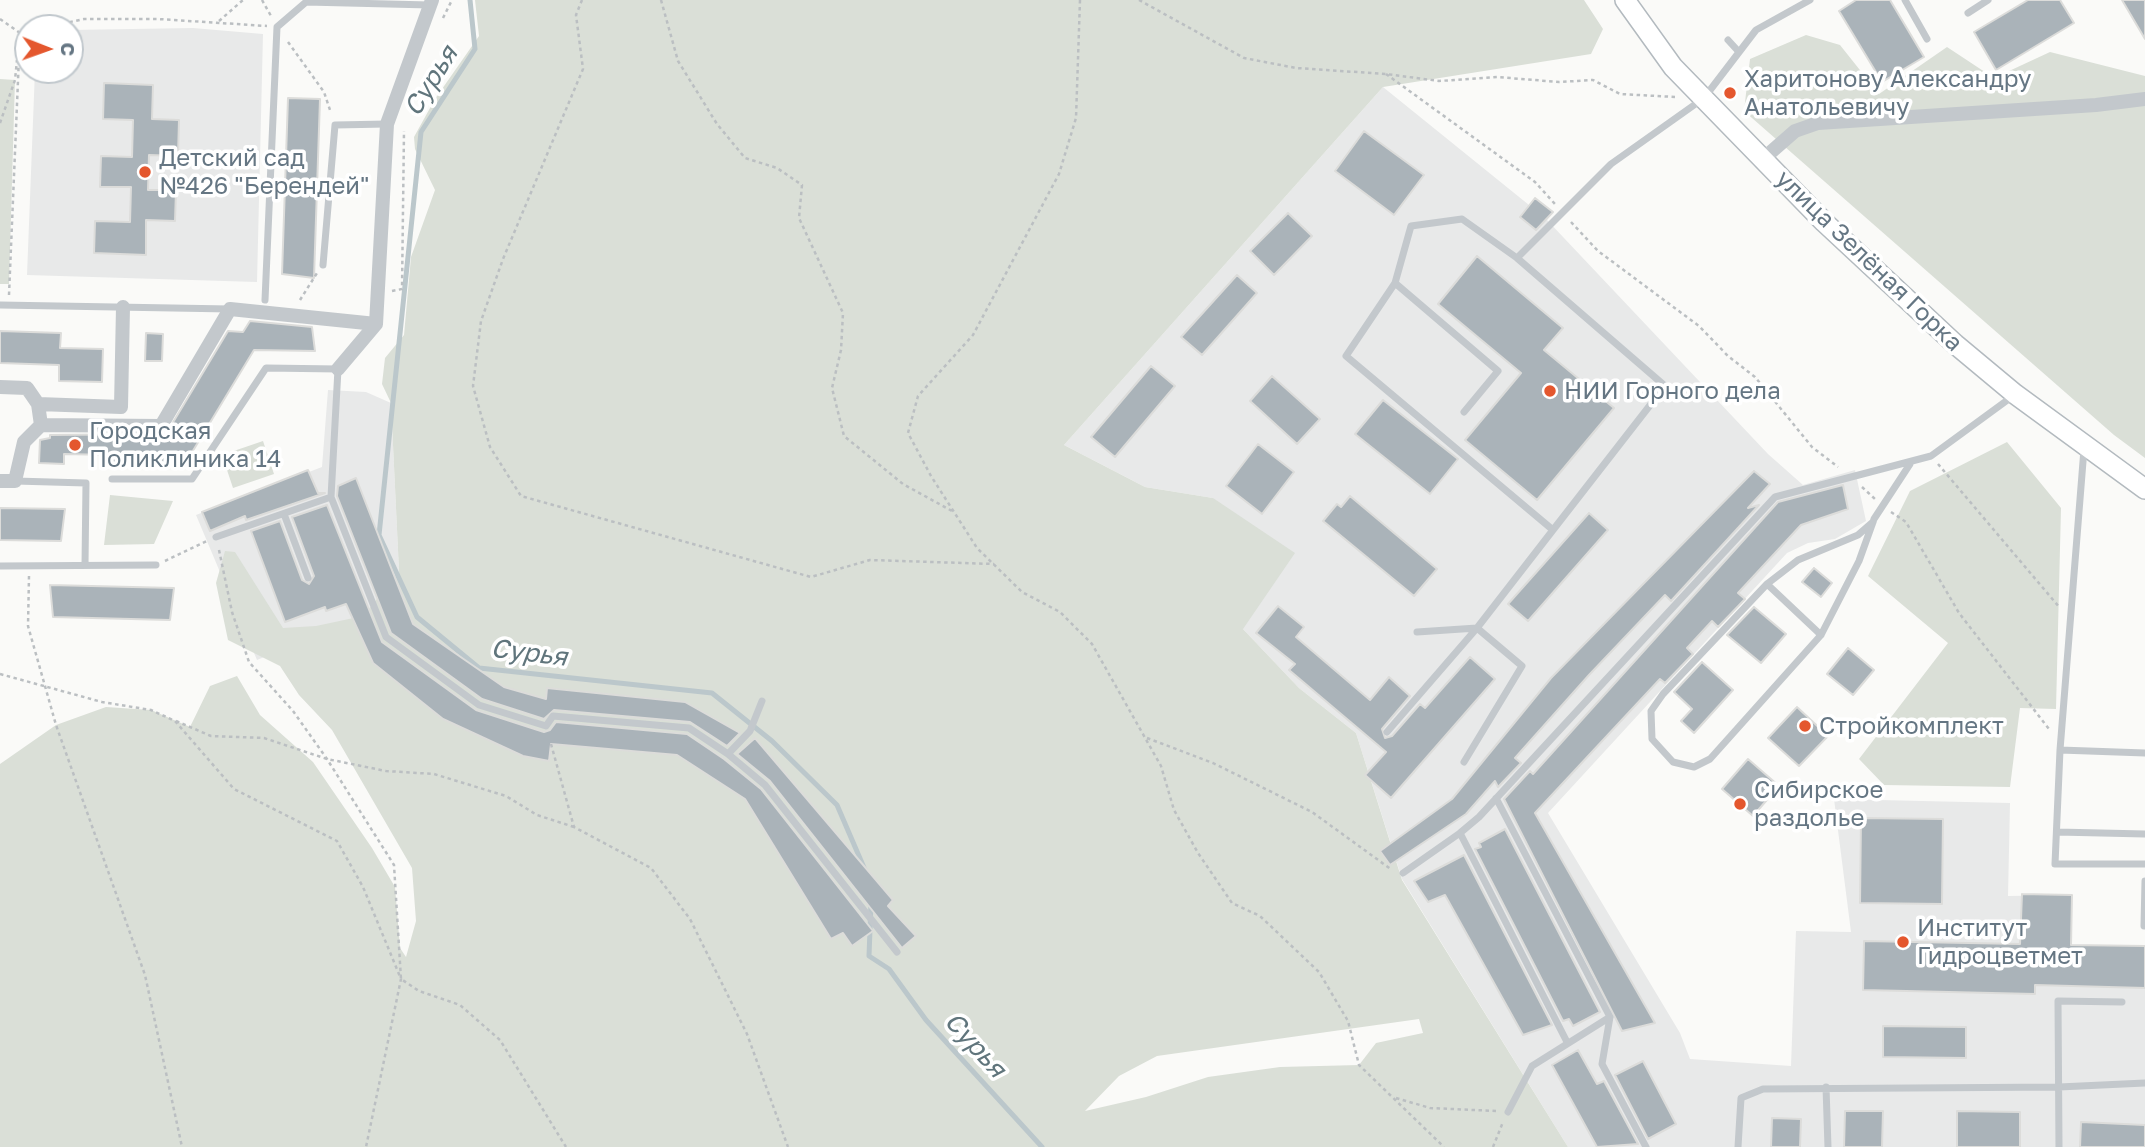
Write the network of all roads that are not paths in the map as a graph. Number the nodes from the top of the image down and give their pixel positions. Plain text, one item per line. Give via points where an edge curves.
1 (1625, 0) edge
2 (1810, 0) edge
3 (1905, 0) edge
4 (1987, 0) edge
5 (431, 2) edge
6 (1968, 13) dead end
7 (1927, 39) dead end
8 (1728, 40) dead end
9 (1740, 52) junction
10 (1704, 98) junction
11 (2145, 99) edge
12 (387, 124) junction
13 (1763, 159) junction
14 (1517, 258) junction
15 (323, 265) road end
16 (1395, 284) junction
17 (265, 300) dead end
18 (0, 305) edge
19 (122, 307) junction
20 (230, 310) junction
21 (376, 324) junction
22 (338, 369) junction
23 (0, 387) edge
24 (2015, 394) junction
25 (38, 404) junction
26 (1464, 412) dead end
27 (41, 425) junction
28 (2084, 445) junction
29 (1911, 463) junction
30 (111, 479) dead end
31 (8, 481) edge
32 (2145, 489) edge
33 (331, 497) junction
34 (284, 513) junction
35 (1873, 523) junction
36 (1553, 530) junction
37 (216, 537) road end
38 (85, 565) junction
39 (156, 565) road end
40 (0, 566) edge
41 (308, 578) dead end
42 (1767, 584) junction
43 (1477, 628) junction
44 (1417, 632) dead end
45 (1821, 635) junction
46 (762, 701) dead end
47 (1387, 732) dead end
48 (2060, 750) junction
49 (2145, 753) edge
50 (728, 754) junction
51 (1464, 762) dead end
52 (1496, 797) junction
53 (2057, 832) junction
54 (1460, 833) junction
55 (2145, 834) edge
56 (2145, 864) edge
57 (1403, 873) road end
58 (2145, 881) edge
59 (2144, 926) edge
60 (897, 952) dead end
61 (2122, 1002) dead end
62 (1611, 1017) junction
63 (1567, 1042) junction
64 (2145, 1083) edge
65 (1826, 1087) junction
66 (2059, 1087) junction
67 (1508, 1112) road end
68 (1646, 1147) edge
69 (1738, 1147) edge
70 (1828, 1147) edge
71 (2059, 1147) edge

1 - 10 street, улица Зелёная Горка via 1673,67
2 - 9 lane via 1756,30
3 - 7 lane
4 - 6 lane
5 - 12 street
5 - 17 lane via 306,2 277,27
8 - 9 lane
9 - 10 lane
10 - 13 street, улица Зелёная Горка
10 - 14 lane via 1611,164
11 - 13 street via 1818,123 1795,131
12 - 15 lane via 335,125
12 - 21 street
13 - 24 street, улица Зелёная Горка via 1834,232
14 - 16 lane via 1462,219 1411,226
14 - 36 lane via 1665,386
16 - 26 lane via 1499,371
16 - 36 lane via 1346,356
18 - 19 lane
19 - 20 lane
19 - 25 street via 121,407
20 - 21 street
20 - 27 street via 161,426
21 - 22 street
22 - 30 lane via 266,368 192,479
22 - 33 lane
23 - 25 street via 27,388
24 - 28 street, улица Зелёная Горка
24 - 29 lane via 1931,456
25 - 27 street
27 - 31 street via 24,442
28 - 32 street, улица Зелёная Горка
28 - 48 lane
29 - 35 lane
29 - 52 lane via 1775,496
31 - 38 lane via 86,483
33 - 34 lane
33 - 50 lane via 386,636 479,705 546,726 553,716 689,728
34 - 37 lane
34 - 41 lane
35 - 42 lane via 1858,535 1798,560
35 - 45 lane
36 - 43 lane
38 - 39 lane
38 - 40 lane
42 - 45 lane
42 - 45 lane via 1651,710 1652,739 1674,762 1694,767 1710,759
43 - 44 lane
43 - 47 lane
43 - 51 lane via 1522,666
46 - 50 lane via 750,732
48 - 49 lane
48 - 53 lane
50 - 60 lane via 765,785
52 - 54 lane
52 - 62 lane
53 - 55 lane
53 - 56 lane via 2055,864
54 - 57 lane
54 - 63 lane
58 - 59 lane
61 - 66 lane via 2058,1001
62 - 63 lane
62 - 68 lane via 1602,1064
63 - 67 lane via 1532,1066
64 - 66 lane
65 - 66 lane
65 - 69 lane via 1763,1088 1741,1098
65 - 70 lane
66 - 71 lane

